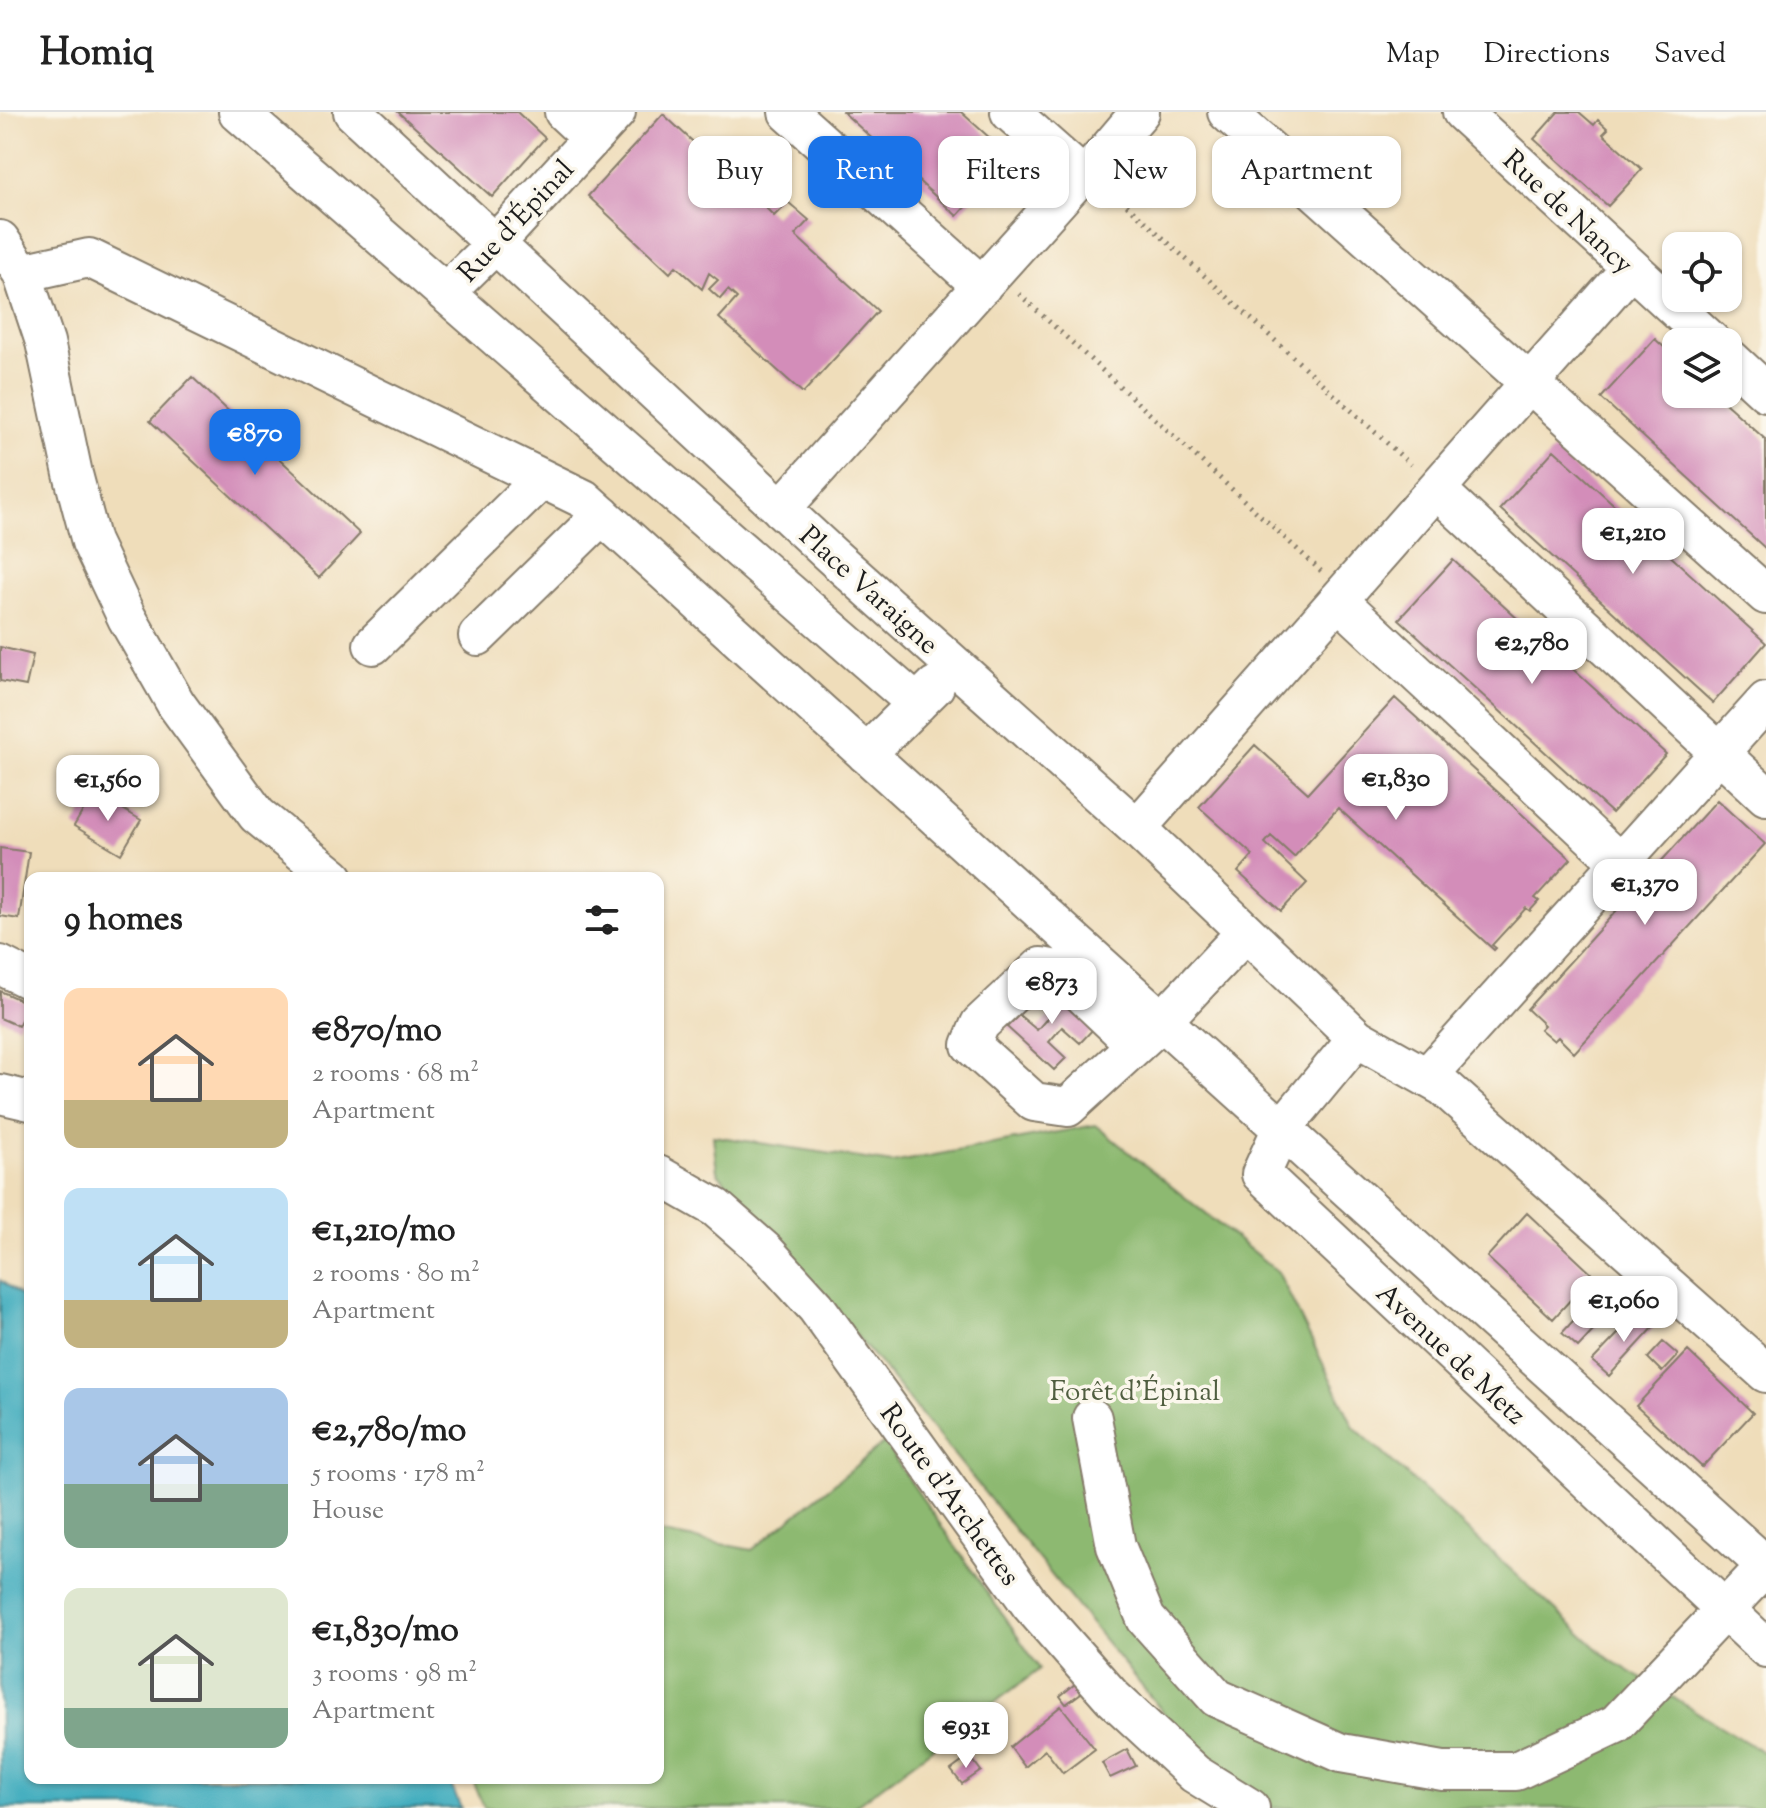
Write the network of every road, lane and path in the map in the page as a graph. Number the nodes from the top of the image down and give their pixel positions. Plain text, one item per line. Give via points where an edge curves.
1 (238, 112) edge
2 (353, 112) edge
3 (564, 112) edge
4 (788, 112) edge
5 (1010, 112) edge
6 (1140, 112) edge
7 (1227, 112) edge
8 (1462, 112) edge
9 (604, 125) edge
10 (1119, 136) edge
11 (1085, 172) edge
12 (1085, 174) edge
13 (1125, 208) edge
14 (0, 240) edge
15 (494, 245) junction
16 (1631, 268) junction
17 (22, 273) junction
18 (988, 279) junction
19 (445, 293) junction
20 (1697, 328) edge
21 (1742, 370) edge
22 (1529, 384) junction
23 (1766, 392) edge
24 (542, 479) junction
25 (1436, 489) junction
26 (768, 497) junction
27 (602, 515) junction
28 (714, 527) junction
29 (1766, 595) edge
30 (1341, 596) junction
31 (478, 636) dead end
32 (373, 645) dead end
33 (956, 666) junction
34 (1766, 701) edge
35 (917, 704) junction
36 (866, 754) junction
37 (1719, 754) junction
38 (1766, 796) edge
39 (1137, 828) junction
40 (1620, 863) junction
41 (327, 872) edge
42 (1246, 932) junction
43 (0, 965) edge
44 (24, 977) edge
45 (1148, 1033) junction
46 (1357, 1038) junction
47 (1427, 1077) junction
48 (0, 1094) edge
49 (24, 1100) edge
50 (1281, 1130) junction
51 (664, 1178) edge
52 (1766, 1373) edge
53 (1092, 1418) dead end
54 (1765, 1566) edge
55 (1724, 1608) junction
56 (1766, 1648) edge
57 (1250, 1808) edge

1 - 19 street, Place Varaigne
2 - 15 street, Place Varaigne
3 - 9 street
4 - 18 street
5 - 11 street
6 - 10 street
7 - 22 street
8 - 16 street, Rue de Nancy
9 - 15 street, Rue d'Épinal
12 - 18 street
13 - 25 path
14 - 17 street
15 - 19 street, Rue d'Épinal
15 - 26 street, Place Varaigne
16 - 20 street, Rue de Nancy
16 - 22 street
17 - 24 street via 89,258
17 - 41 street via 45,342 91,542 127,618 176,704 257,815
18 - 26 street
18 - 30 path
19 - 28 street, Place Varaigne
21 - 23 street
22 - 25 street
22 - 29 street
24 - 27 street via 584,499
24 - 32 street
25 - 30 street
25 - 37 street
26 - 28 street
26 - 33 street, Place Varaigne
27 - 31 street
27 - 36 street
28 - 35 street, Place Varaigne
30 - 39 street
30 - 40 street
33 - 35 street
33 - 39 street, Place Varaigne
34 - 37 street
35 - 36 street
36 - 45 street
37 - 38 street
37 - 40 street
39 - 42 street, Place Varaigne
40 - 47 street
42 - 45 street
42 - 46 street
43 - 44 street
45 - 50 street
46 - 47 street
46 - 50 street, Avenue de Metz
47 - 52 street
48 - 49 street
50 - 54 street
50 - 55 street, Avenue de Metz via 1261,1174
51 - 57 street, Route d'Archettes via 716,1208 816,1307 1030,1604 1112,1697 1195,1774
53 - 55 street via 1116,1546 1146,1619 1217,1698 1341,1753 1443,1771 1516,1771 1616,1724
54 - 55 street
55 - 56 street, Avenue de Metz

